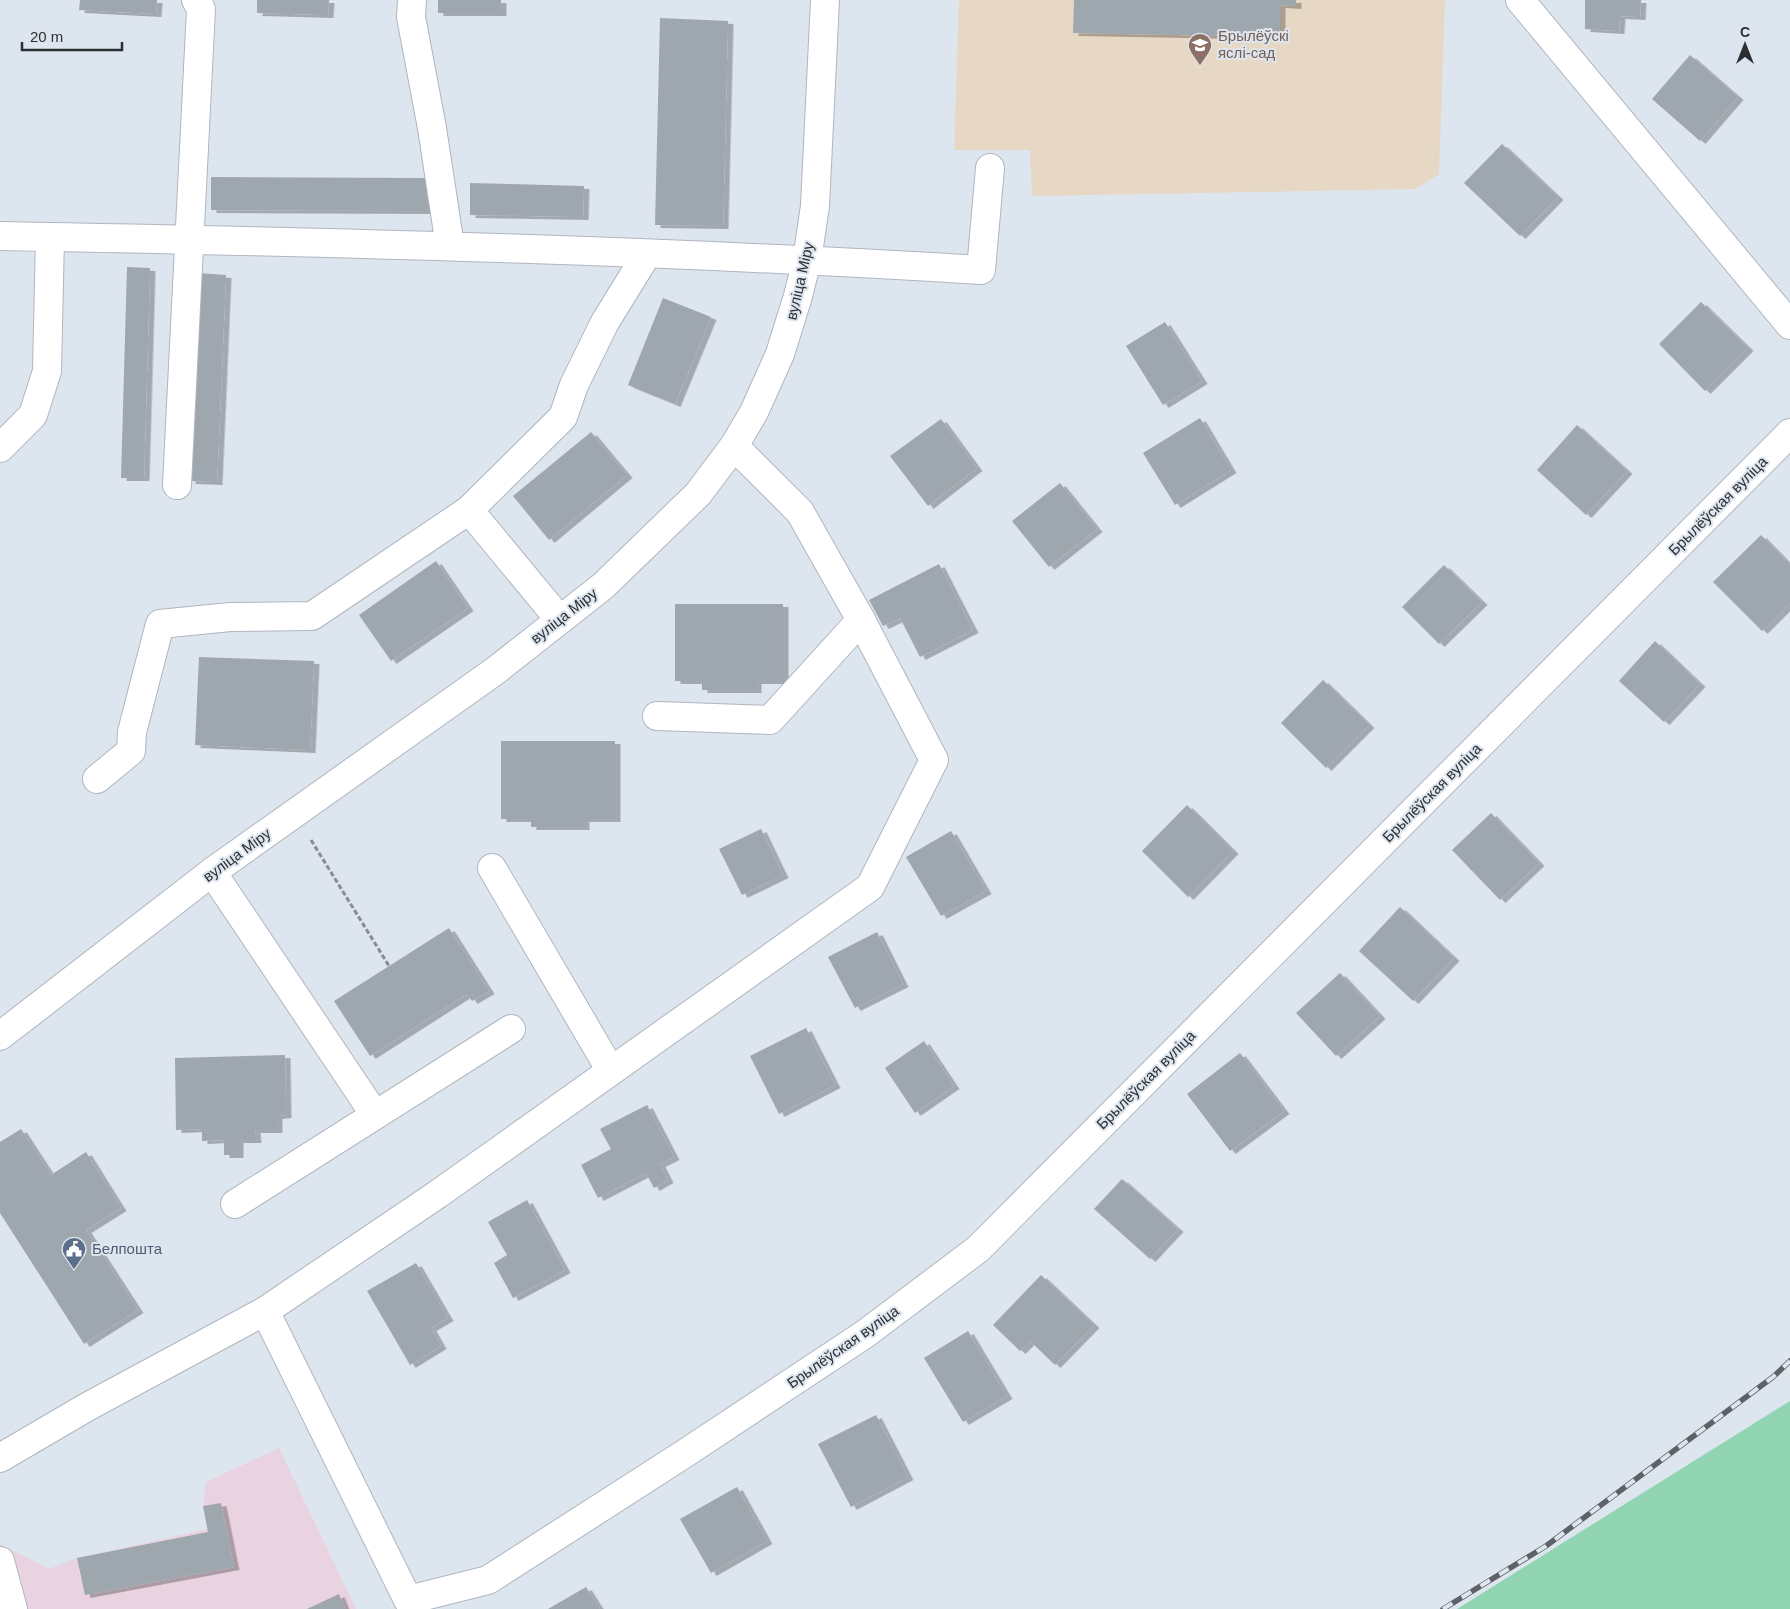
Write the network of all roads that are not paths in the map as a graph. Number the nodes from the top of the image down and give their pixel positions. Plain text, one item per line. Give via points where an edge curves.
1 (412, 0) edge
2 (825, 0) edge
3 (1520, 0) edge
4 (203, 3) edge
5 (990, 168) dead end
6 (0, 236) edge
7 (50, 237) junction
8 (190, 238) junction
9 (450, 246) junction
10 (647, 254) junction
11 (807, 260) junction
12 (1790, 325) edge
13 (1790, 434) edge
14 (734, 446) junction
15 (0, 448) edge
16 (177, 485) dead end
17 (469, 510) junction
18 (560, 620) junction
19 (861, 620) junction
20 (657, 716) dead end
21 (97, 779) dead end
22 (492, 868) dead end
23 (212, 872) junction
24 (511, 1029) dead end
25 (0, 1036) edge
26 (611, 1071) junction
27 (375, 1115) junction
28 (236, 1204) dead end
29 (265, 1311) junction
30 (0, 1458) edge
31 (0, 1561) edge
32 (12, 1609) edge

1 - 9 street via 411,17
2 - 11 street, вуліца Міру via 815,206
3 - 12 street
4 - 8 street
5 - 11 street via 981,270
6 - 7 street
7 - 8 street
7 - 15 street via 47,371 33,415
8 - 9 street
8 - 16 street
9 - 10 street
10 - 11 street
10 - 17 street via 605,322 574,385 563,417
11 - 14 street, вуліца Міру via 780,354 754,412
13 - 29 street, Брылёўская вуліца via 978,1249 865,1334 488,1580 408,1600
14 - 18 street, вуліца Міру via 698,494 603,586
14 - 19 street via 800,512
17 - 18 street
17 - 21 street via 312,616 230,617 160,624 132,732 131,751
18 - 23 street, вуліца Міру via 495,671
19 - 20 street via 770,720
19 - 26 street via 934,760 870,888
22 - 26 street
23 - 25 street, вуліца Міру
23 - 27 street
24 - 27 street
26 - 29 street
27 - 28 street
29 - 30 street
31 - 32 street

